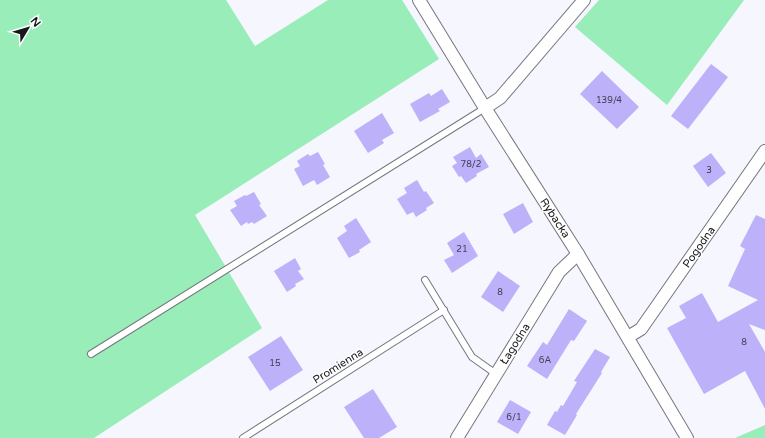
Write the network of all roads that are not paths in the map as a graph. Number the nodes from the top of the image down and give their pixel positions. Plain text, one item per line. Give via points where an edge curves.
1 (419, 0) edge
2 (584, 0) edge
3 (485, 108) junction
4 (765, 152) edge
5 (578, 254) junction
6 (425, 280) dead end
7 (444, 310) junction
8 (628, 337) junction
9 (91, 354) dead end
10 (496, 374) junction
11 (243, 438) edge
12 (458, 438) edge
13 (688, 438) edge

1 - 3 street, Rybacka
2 - 3 street via 500,98
3 - 5 street, Rybacka
3 - 9 lane
4 - 8 street, Pogodna via 641,329
5 - 8 street, Rybacka
5 - 10 street, Łagodna via 560,272
6 - 7 lane
7 - 10 lane via 472,358
7 - 11 lane, Promienna
8 - 13 street, Rybacka
10 - 12 street, Łagodna

